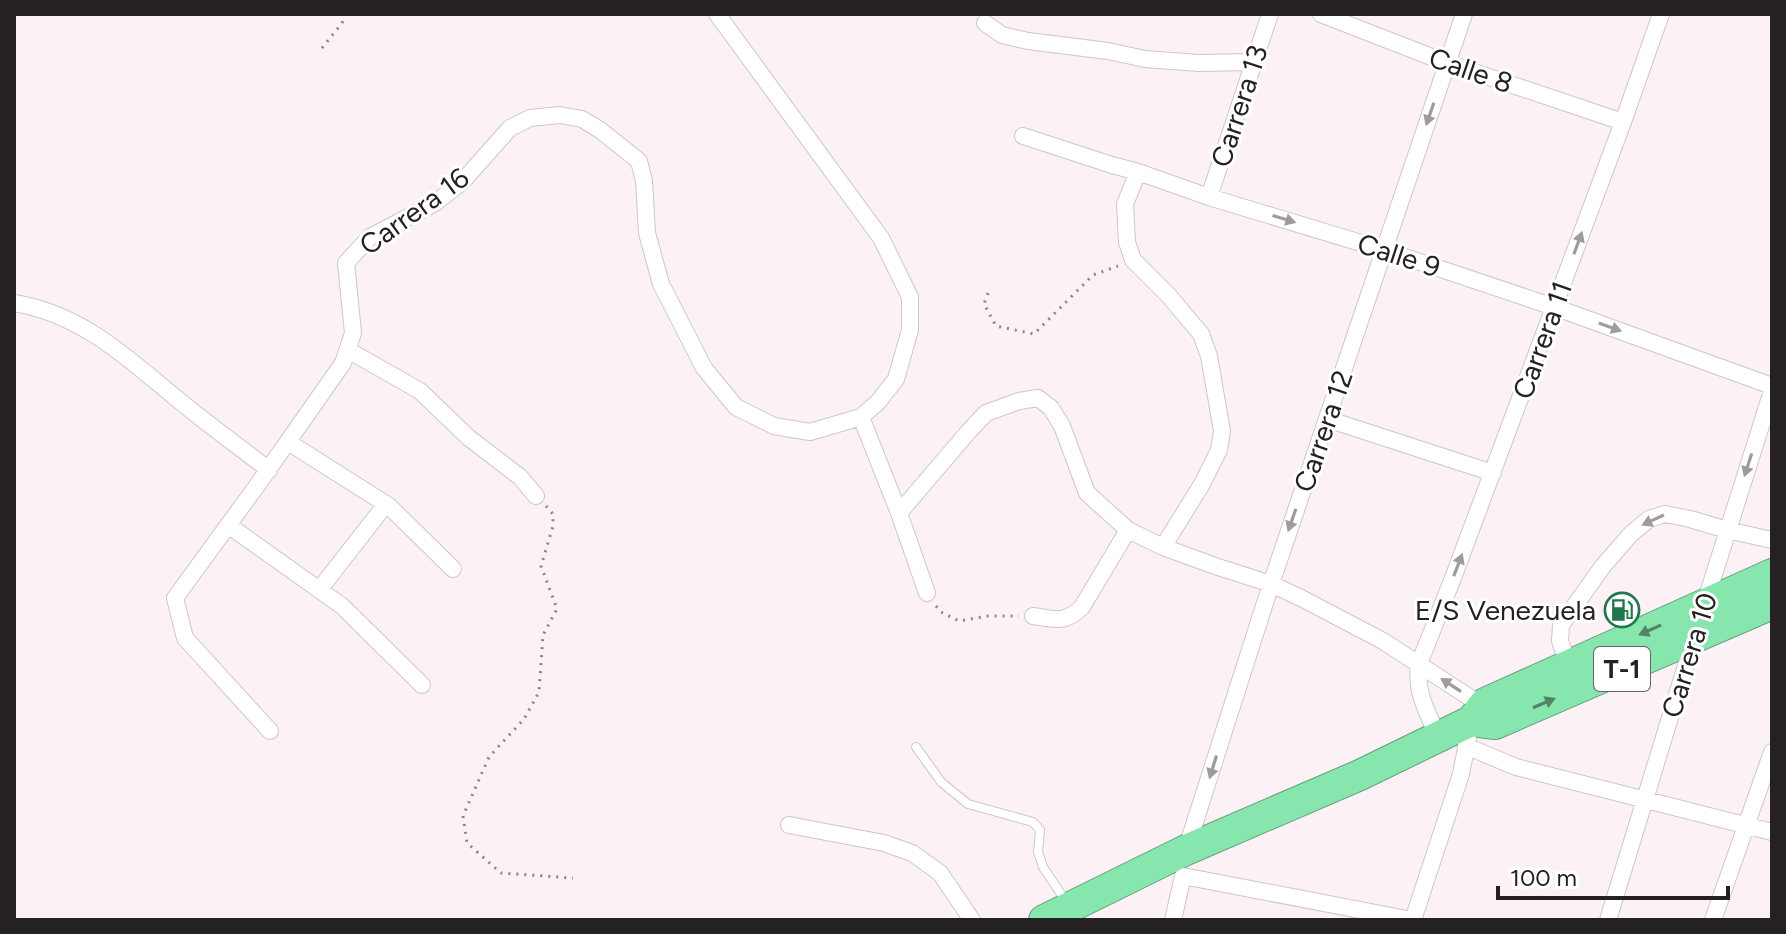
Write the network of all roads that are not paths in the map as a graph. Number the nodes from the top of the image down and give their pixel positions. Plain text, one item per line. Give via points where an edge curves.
1 (717, 14) edge
2 (1321, 14) edge
3 (1464, 14) edge
4 (1661, 14) edge
5 (1266, 15) edge
6 (985, 23) dead end
7 (1254, 62) junction
8 (1447, 63) junction
9 (1623, 122) junction
10 (1023, 136) dead end
11 (1138, 172) junction
12 (1209, 197) junction
13 (1384, 250) junction
14 (14, 303) edge
15 (1554, 307) junction
16 (348, 350) junction
17 (1772, 388) edge
18 (861, 417) junction
19 (1327, 419) junction
20 (288, 442) junction
21 (269, 470) junction
22 (1493, 473) junction
23 (536, 496) road end
24 (386, 504) junction
25 (899, 513) junction
26 (228, 525) junction
27 (1128, 530) junction
28 (1727, 530) junction
29 (1772, 540) edge
30 (1163, 547) junction
31 (453, 569) dead end
32 (1772, 574) edge
33 (1271, 584) junction
34 (319, 590) junction
35 (927, 593) road end
36 (1772, 604) edge
37 (1704, 606) junction
38 (1033, 616) road end
39 (1694, 638) junction
40 (1419, 664) junction
41 (1569, 666) junction
42 (422, 685) dead end
43 (1474, 723) junction
44 (270, 731) dead end
45 (1438, 736) junction
46 (916, 747) dead end
47 (1772, 752) edge
48 (1643, 800) junction
49 (789, 825) dead end
50 (1746, 825) junction
51 (1772, 832) edge
52 (1181, 861) junction
53 (1057, 914) edge
54 (972, 920) edge
55 (1173, 920) edge
56 (1412, 920) edge
57 (1608, 920) edge
58 (1713, 920) edge

1 - 18 street, Carrera 16 via 881,238 910,297 910,330 896,379
2 - 8 street, Calle 8
3 - 8 street, Carrera 12
4 - 9 street, Carrera 11
5 - 7 street, Carrera 13
6 - 7 street via 1002,35 1028,41 1145,59
7 - 12 street, Carrera 13
8 - 9 street, Calle 8
8 -> 13 street, Carrera 12
15 -> 9 street, Carrera 11
10 - 11 street, Calle 9
11 - 12 street, Calle 9
11 - 30 street via 1125,204 1127,242 1133,260 1201,334 1222,431 1202,484
12 -> 13 street, Calle 9
13 - 15 street, Calle 9
13 - 19 street, Carrera 12
14 - 21 street via 47,310 89,331
15 -> 17 street, Calle 9
15 - 22 street, Carrera 11
16 - 18 street, Carrera 16 via 353,333 346,263 370,237 435,203 462,182 510,128 530,118 560,115 582,119 639,161 647,233 661,284 704,368 736,407 774,426 810,432
16 - 20 street, Carrera 16
16 - 23 street via 420,391
17 -> 28 street, Carrera 10
18 - 25 street
19 - 22 street
19 -> 33 street, Carrera 12
20 - 21 street, Carrera 16
20 - 24 street
21 - 26 street, Carrera 16
40 -> 22 street, Carrera 11
24 - 31 street
24 - 34 street
25 - 27 street via 986,413 1038,398 1062,426 1087,493
25 - 35 street
26 - 34 street
26 - 44 street, Carrera 16 via 175,598 185,638
27 - 30 street
27 - 38 street via 1073,616
28 - 29 street
28 - 37 street, Carrera 10
28 -> 41 street via 1665,514 1631,534 1561,625 1560,641
30 - 33 street
32 - 37 highway, T-1
33 - 40 street
33 -> 52 street, Carrera 12
34 - 42 street
36 - 39 highway, T-1
37 - 39 street, Carrera 10
37 -> 41 highway, T-1
43 -> 39 highway, T-1 via 1495,724
39 - 48 street, Carrera 10
43 -> 40 street via 1472,699
40 - 45 street via 1420,693
41 - 43 highway, T-1
43 - 45 highway, T-1
43 - 48 street via 1516,767
43 - 56 street
45 - 52 highway, T-1
46 - 53 lane via 941,782 968,804 1033,822 1040,830 1038,852
47 - 50 street
48 - 50 street
48 - 57 street, Carrera 10
49 - 54 street via 912,853 940,873
50 - 51 street
50 - 58 street
52 - 53 highway, T-1
52 - 55 street, Carrera 12
52 - 56 street

